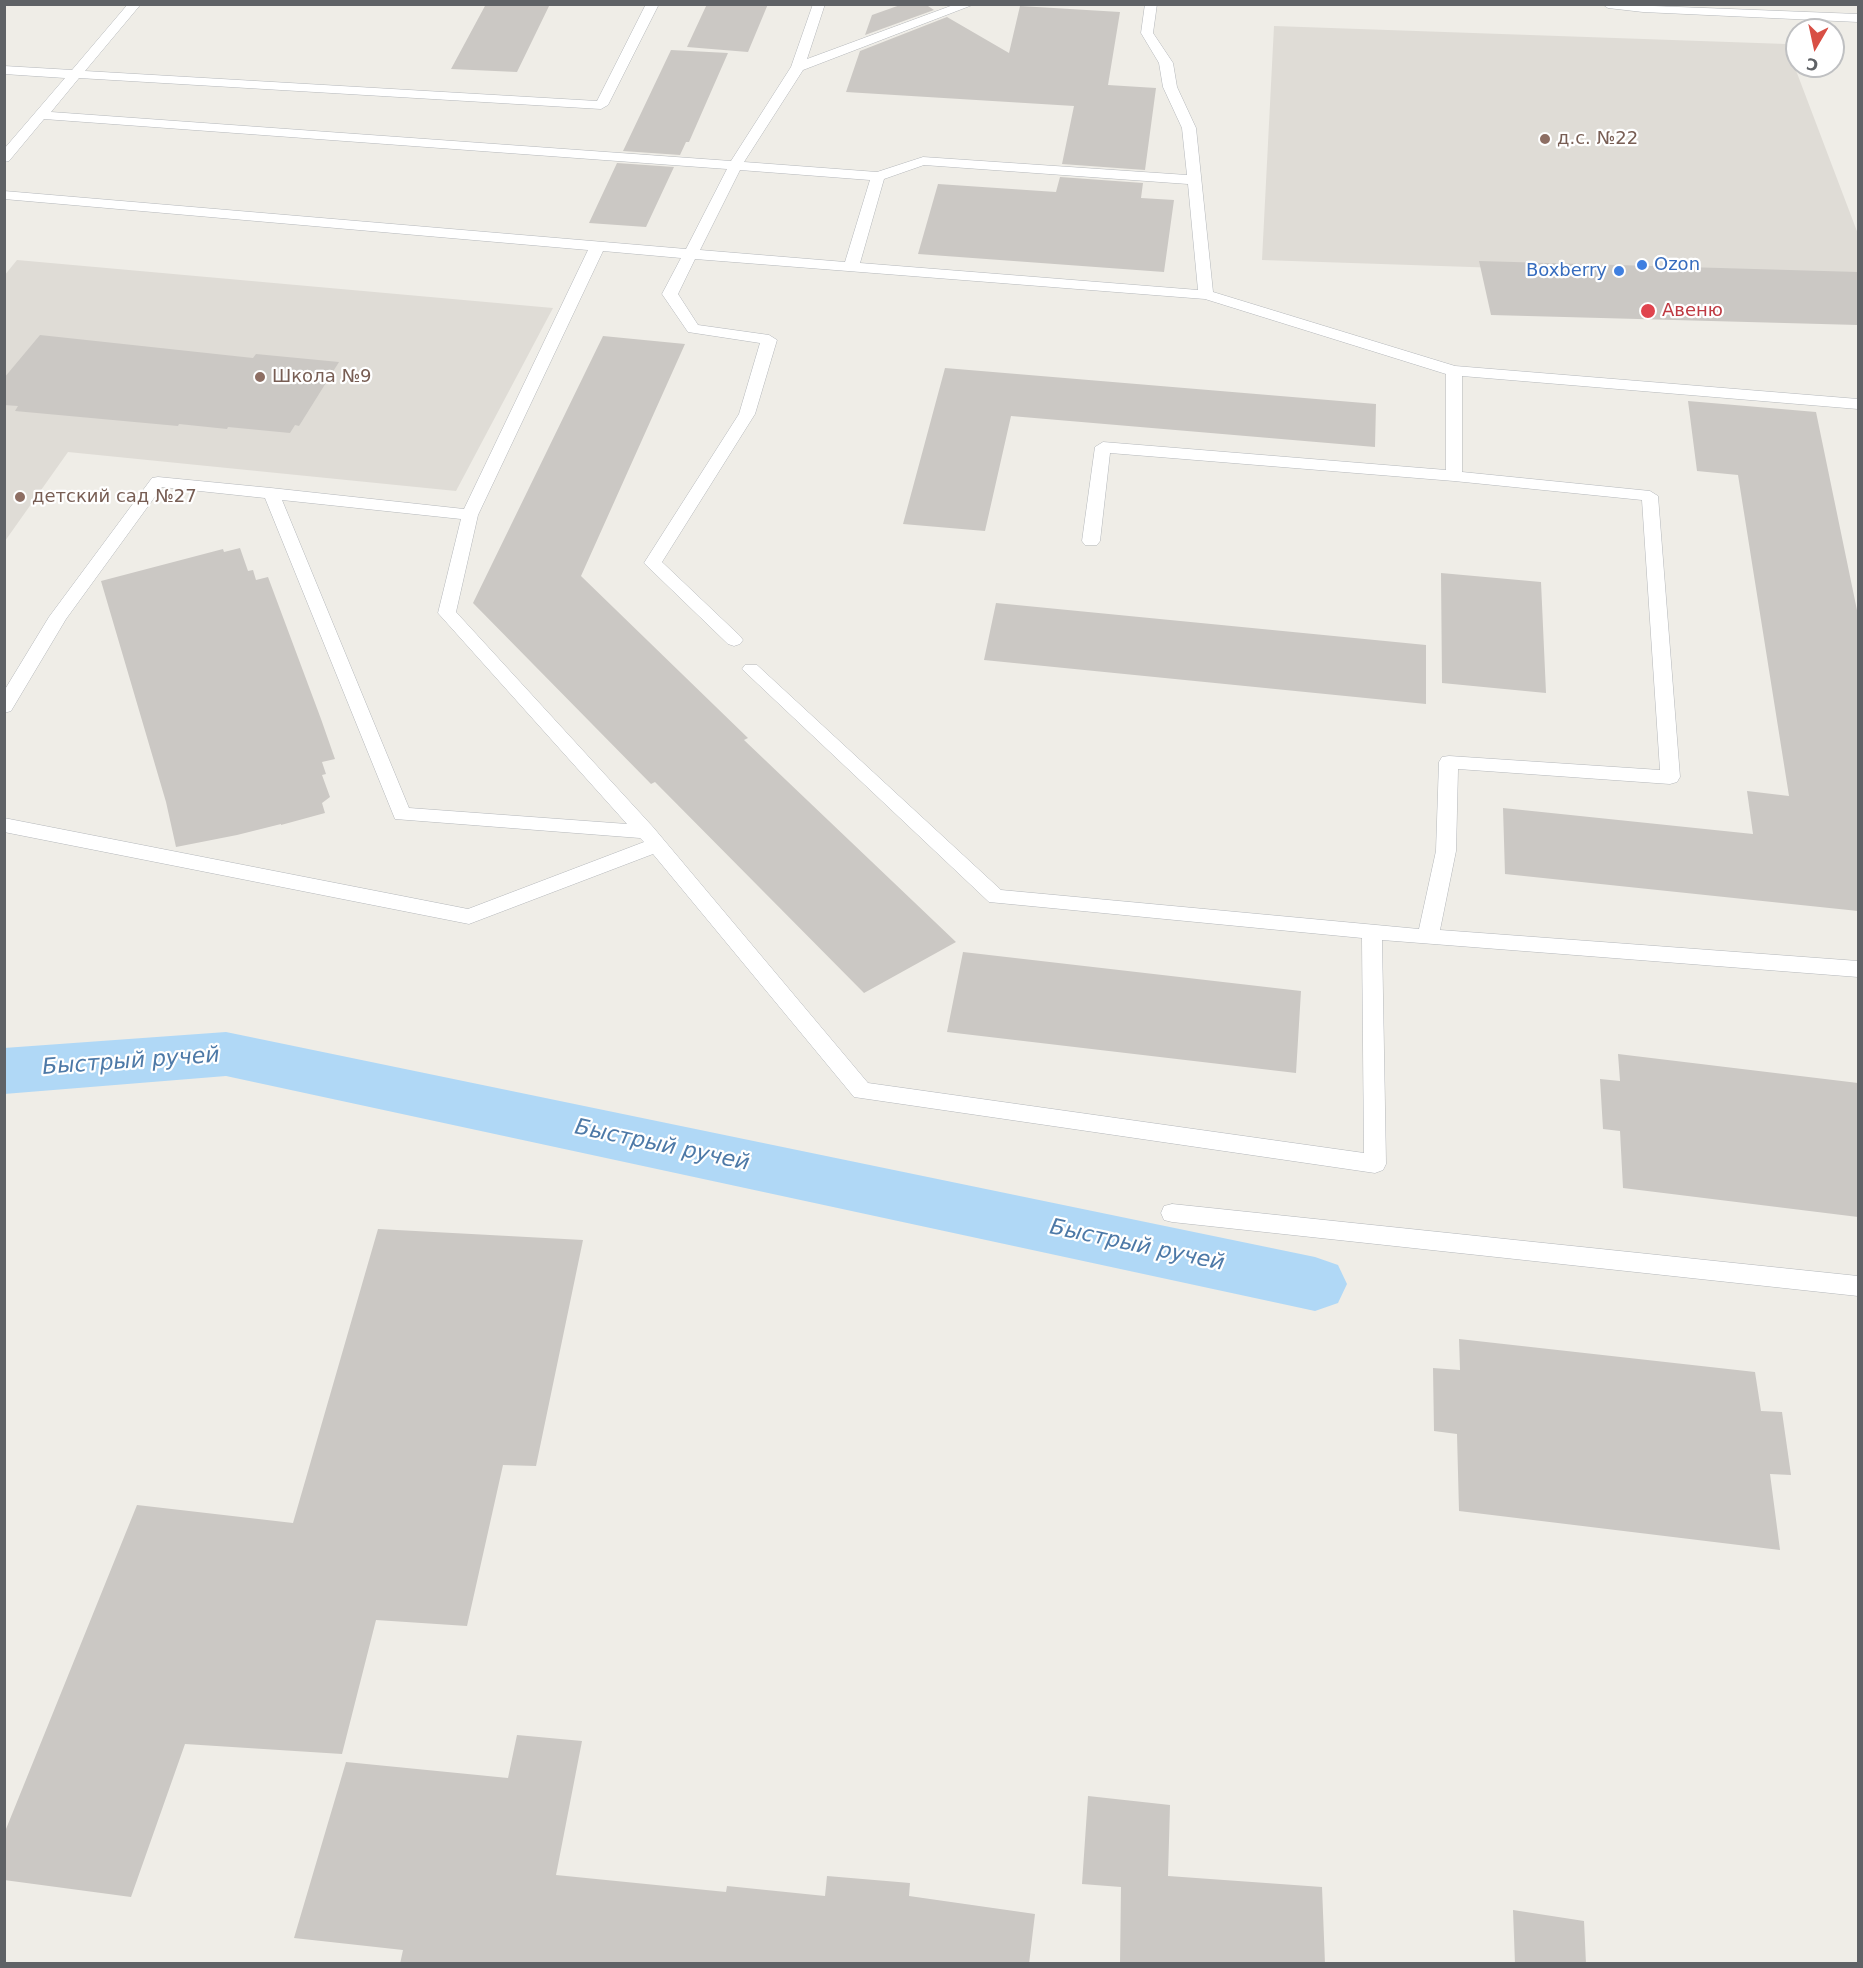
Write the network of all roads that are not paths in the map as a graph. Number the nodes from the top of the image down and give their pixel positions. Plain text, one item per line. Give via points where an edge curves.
1 (135, 4) edge
2 (653, 4) edge
3 (819, 4) edge
4 (969, 4) edge
5 (1151, 4) edge
6 (1608, 4) edge
7 (1639, 6) edge
8 (1858, 18) edge
9 (798, 67) junction
10 (4, 70) edge
11 (76, 74) junction
12 (41, 115) junction
13 (4, 158) edge
14 (735, 166) junction
15 (878, 176) junction
16 (1195, 180) junction
17 (4, 195) edge
18 (598, 244) junction
19 (690, 254) junction
20 (850, 267) junction
21 (1206, 295) junction
22 (1454, 371) junction
23 (1858, 404) edge
24 (1454, 476) junction
25 (271, 494) junction
26 (470, 515) junction
27 (1091, 541) dead end
28 (734, 640) dead end
29 (751, 669) dead end
30 (4, 707) edge
31 (4, 825) edge
32 (652, 839) junction
33 (1372, 931) junction
34 (1428, 937) junction
35 (1858, 969) edge
36 (1172, 1214) dead end
37 (1858, 1286) edge

1 - 11 lane
2 - 11 lane via 601,105
3 - 9 lane
4 - 9 lane
5 - 16 lane via 1147,33 1166,63 1170,87 1189,128
6 - 7 lane
7 - 8 lane
9 - 14 lane
10 - 11 lane
11 - 12 lane
12 - 13 lane
12 - 14 lane
14 - 15 lane
14 - 19 lane
15 - 16 lane via 923,162
15 - 20 lane
16 - 21 lane
17 - 18 lane
18 - 19 lane
18 - 26 lane
19 - 20 lane
19 - 28 lane via 670,294 693,329 769,340 747,414 653,563
20 - 21 lane
21 - 22 lane
22 - 23 lane
22 - 24 lane
24 - 27 lane via 1103,447
24 - 34 lane via 1650,496 1670,777 1449,762 1446,851
25 - 26 lane
25 - 30 lane via 158,482 58,618
25 - 32 lane via 402,814
26 - 32 lane via 447,612
29 - 33 lane via 996,897
31 - 32 lane via 469,917
32 - 33 lane via 862,1091 1375,1164
33 - 34 lane
34 - 35 lane
36 - 37 lane

